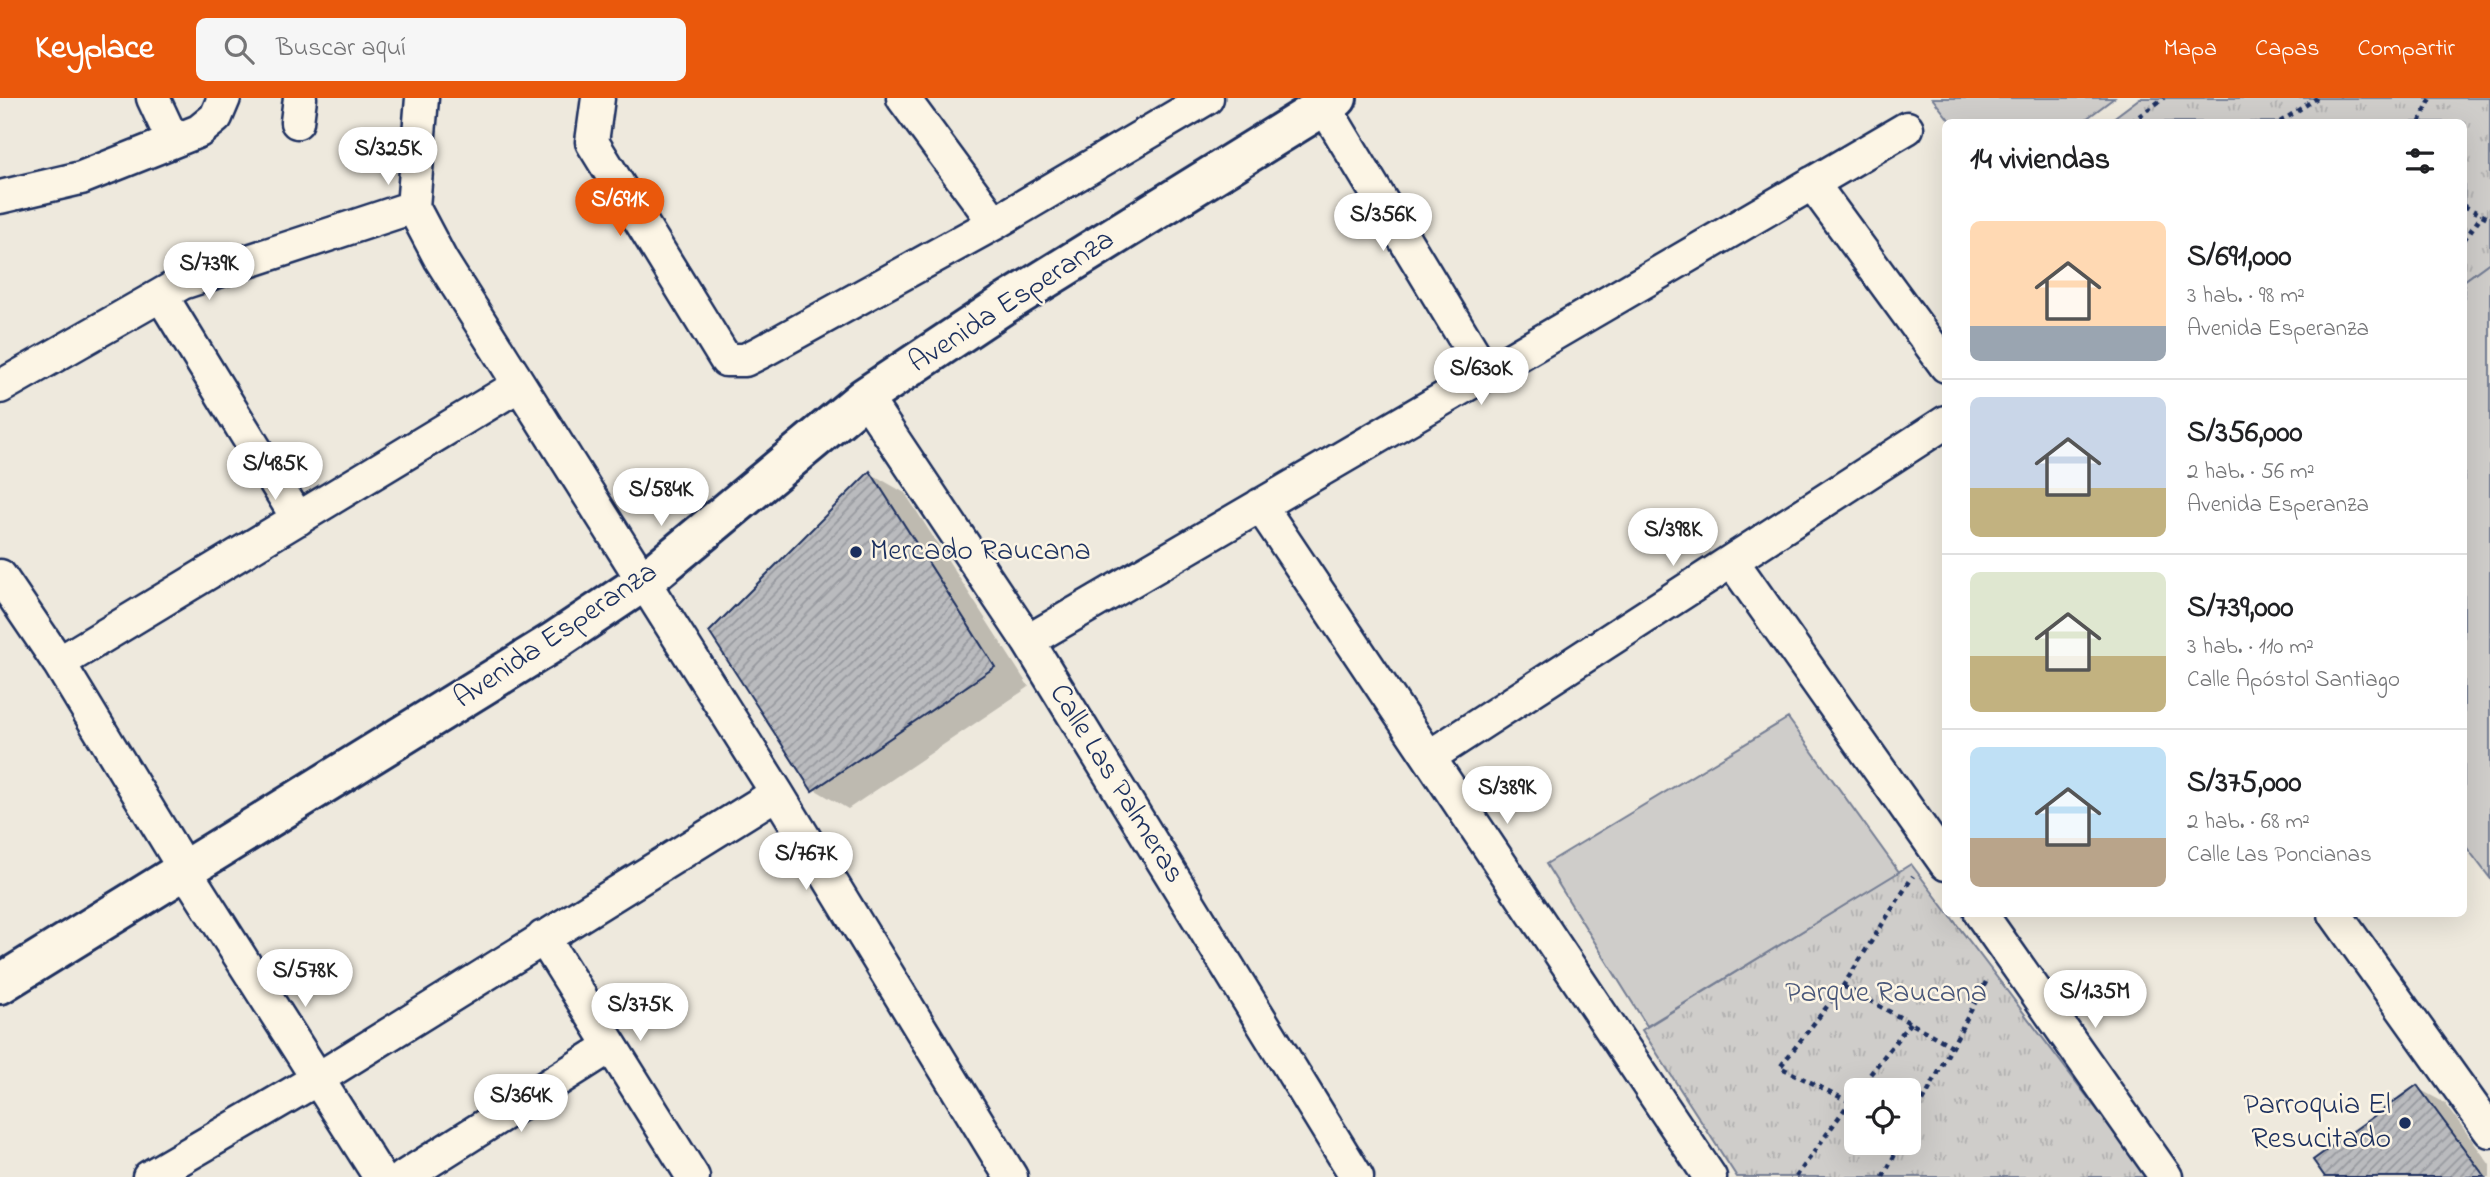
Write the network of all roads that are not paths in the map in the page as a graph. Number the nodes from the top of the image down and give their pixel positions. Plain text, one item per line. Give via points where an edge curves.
1 (153, 98) edge
2 (223, 98) edge
3 (422, 98) edge
4 (598, 98) edge
5 (903, 98) edge
6 (1207, 98) edge
7 (1330, 102) edge
8 (1907, 128) dead end
9 (173, 141) junction
10 (1812, 183) junction
11 (0, 197) edge
12 (413, 207) junction
13 (995, 223) junction
14 (161, 295) junction
15 (1942, 361) edge
16 (1486, 374) junction
17 (519, 385) junction
18 (0, 387) edge
19 (865, 397) junction
20 (1942, 425) edge
21 (1260, 505) junction
22 (298, 519) junction
23 (1732, 561) junction
24 (0, 576) edge
25 (643, 582) junction
26 (1028, 641) junction
27 (59, 663) junction
28 (1429, 757) junction
29 (776, 793) junction
30 (1942, 858) edge
31 (185, 870) junction
32 (1983, 917) edge
33 (2337, 917) edge
34 (542, 937) junction
35 (0, 984) edge
36 (611, 1046) junction
37 (318, 1078) junction
38 (2490, 1131) edge
39 (149, 1177) edge
40 (380, 1177) edge
41 (404, 1177) edge
42 (693, 1177) edge
43 (1011, 1177) edge
44 (1357, 1177) edge
45 (1710, 1177) edge
46 (2166, 1177) edge

1 - 9 street
2 - 9 street via 216,117 199,131
3 - 12 street
4 - 13 street via 592,142 726,360 746,360
5 - 13 street
6 - 13 street
7 - 16 street
7 - 19 street, Avenida Esperanza via 1003,305
8 - 10 street
9 - 11 street via 81,178
10 - 15 street
10 - 16 street
12 - 14 street via 182,283
12 - 17 street
14 - 18 street
14 - 22 street
16 - 21 street
17 - 22 street
17 - 25 street
19 - 25 street, Avenida Esperanza
19 - 26 street, Calle Las Palmeras
20 - 23 street
21 - 26 street
21 - 28 street
22 - 27 street
23 - 28 street
23 - 30 street
24 - 27 street
25 - 29 street
25 - 31 street, Avenida Esperanza
26 - 44 street, Calle Las Palmeras
27 - 31 street
28 - 45 street
29 - 34 street
29 - 43 street
31 - 35 street, Avenida Esperanza
31 - 37 street
32 - 46 street
33 - 38 street
34 - 36 street
34 - 37 street
36 - 41 street
36 - 42 street
37 - 39 street
37 - 40 street

